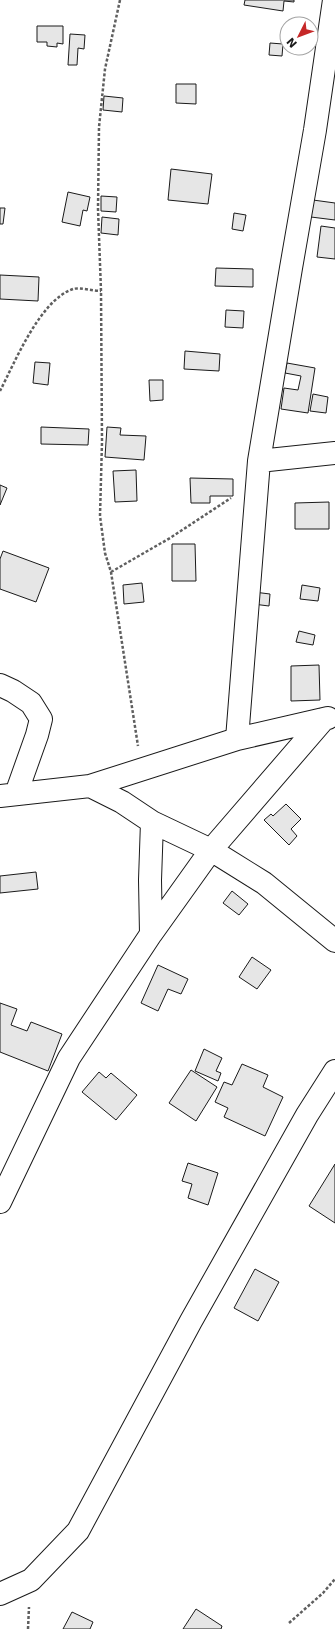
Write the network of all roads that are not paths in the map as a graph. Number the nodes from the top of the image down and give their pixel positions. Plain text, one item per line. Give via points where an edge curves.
1 (334, 0) edge
2 (335, 453) edge
3 (259, 470) junction
4 (0, 685) edge
5 (329, 718) edge
6 (237, 739) junction
7 (90, 786) junction
8 (8, 795) edge
9 (152, 822) junction
10 (211, 850) junction
11 (151, 934) junction
12 (335, 941) edge
13 (335, 1071) edge
14 (0, 1202) edge
15 (0, 1594) edge

1 - 3 street
2 - 3 street
3 - 6 street
4 - 8 street via 31,703 41,719 37,735
5 - 6 street
5 - 10 street
6 - 7 street
7 - 8 street
7 - 9 street via 122,802
9 - 10 street
9 - 11 street
10 - 11 street
10 - 12 street via 264,883
11 - 14 street via 69,1058
13 - 15 street via 303,1122 195,1314 78,1531 31,1580

